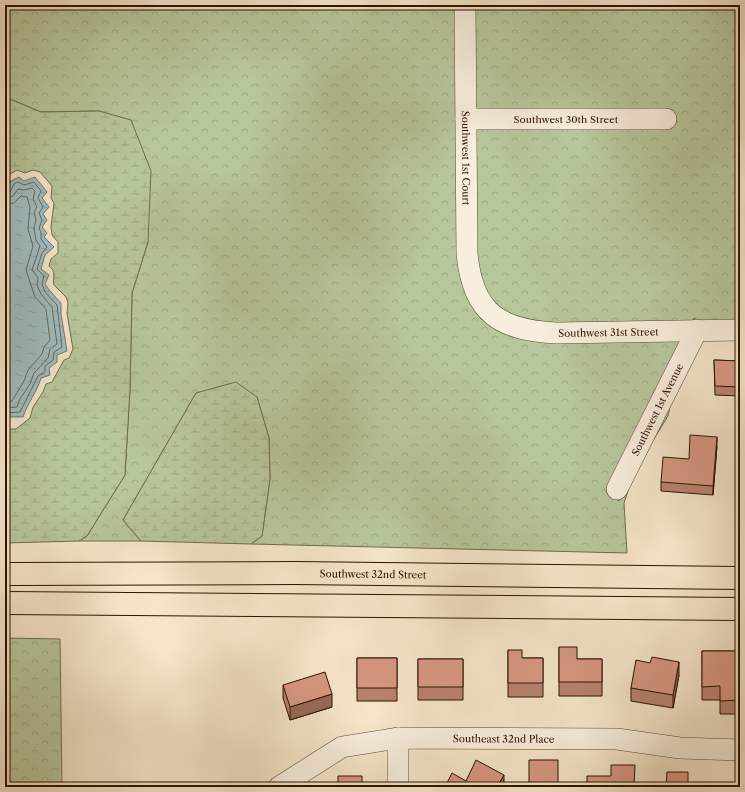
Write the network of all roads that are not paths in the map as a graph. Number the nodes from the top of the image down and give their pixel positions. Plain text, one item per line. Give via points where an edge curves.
1 (465, 5) edge
2 (466, 119) junction
3 (666, 119) dead end
4 (484, 308) joint
5 (697, 330) junction
6 (740, 330) edge
7 (616, 489) dead end
8 (5, 574) edge
9 (740, 578) edge
10 (5, 603) edge
11 (740, 609) edge
12 (398, 738) junction
13 (740, 750) edge
14 (279, 787) edge
15 (398, 787) edge

1 - 2 street, Southwest 1st Court
2 - 3 street, Southwest 30th Street
2 - 4 street, Southwest 1st Court via 469,269 476,294
4 - 5 street, Southwest 31st Street via 514,327 534,332
5 - 6 street, Southwest 31st Street
5 - 7 street, Southwest 1st Avenue
8 - 9 main road, Southwest 32nd Street via 295,573
10 - 11 main road
12 - 13 street, Southeast 32nd Place via 617,739 680,748
12 - 14 street, Southeast 32nd Place via 342,747
12 - 15 street

